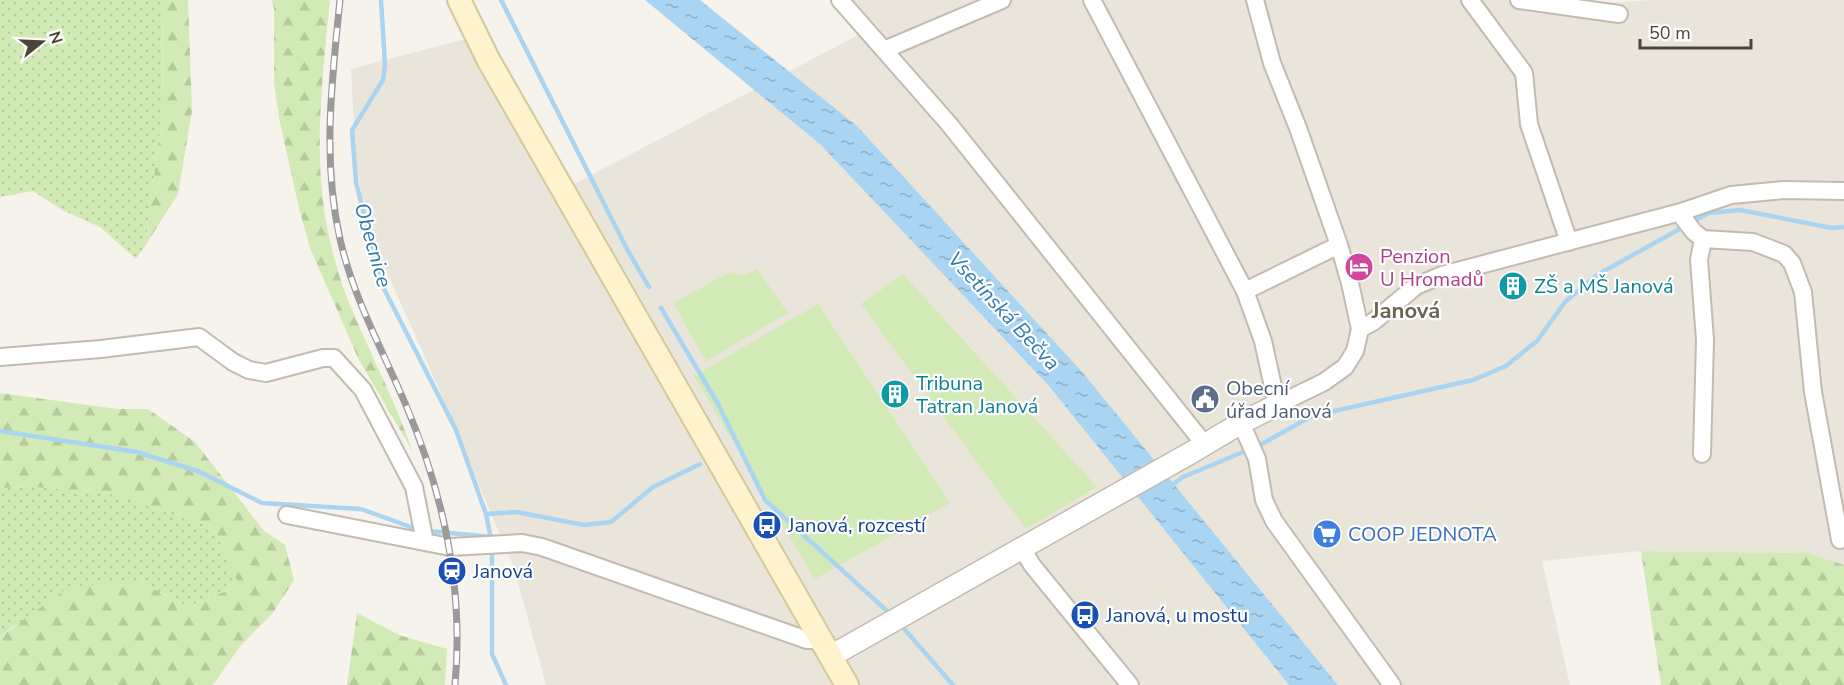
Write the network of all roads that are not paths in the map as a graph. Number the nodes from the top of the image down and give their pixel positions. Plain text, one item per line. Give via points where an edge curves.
1 (459, 0) edge
2 (840, 0) edge
3 (1002, 0) edge
4 (1092, 0) edge
5 (1255, 0) edge
6 (1470, 0) edge
7 (1519, 0) edge
8 (1619, 14) dead end
9 (884, 50) junction
10 (1844, 191) edge
11 (1691, 225) junction
12 (1569, 242) junction
13 (1339, 245) junction
14 (1245, 291) junction
15 (1360, 329) junction
16 (0, 357) edge
17 (1277, 405) junction
18 (1245, 431) junction
19 (1199, 448) junction
20 (1702, 454) dead end
21 (286, 515) dead end
22 (1840, 540) dead end
23 (425, 542) junction
24 (1027, 545) junction
25 (826, 648) junction
26 (847, 685) edge
27 (1130, 685) edge
28 (1392, 685) edge

1 - 25 main road via 489,61
2 - 9 street
3 - 9 street
4 - 14 street
5 - 13 street via 1272,63
6 - 12 street via 1524,73 1529,124
7 - 8 street
9 - 19 street via 956,133
10 - 11 street via 1784,190 1731,195
11 - 12 street
11 - 20 street via 1699,260 1705,340
11 - 22 street via 1753,242 1784,254 1792,263 1803,292 1813,392
12 - 15 street via 1433,278 1404,294
13 - 14 street
13 - 15 street
14 - 17 street via 1263,341
15 - 17 street via 1356,351 1345,367
16 - 23 street via 199,337 233,362 266,373 334,358 363,390 414,487
17 - 18 street
18 - 19 street
18 - 28 street via 1257,459 1264,500 1274,521
19 - 24 street
21 - 23 street
23 - 25 street via 450,547 522,543 542,547
24 - 25 street
24 - 27 street via 1032,565
25 - 26 main road

